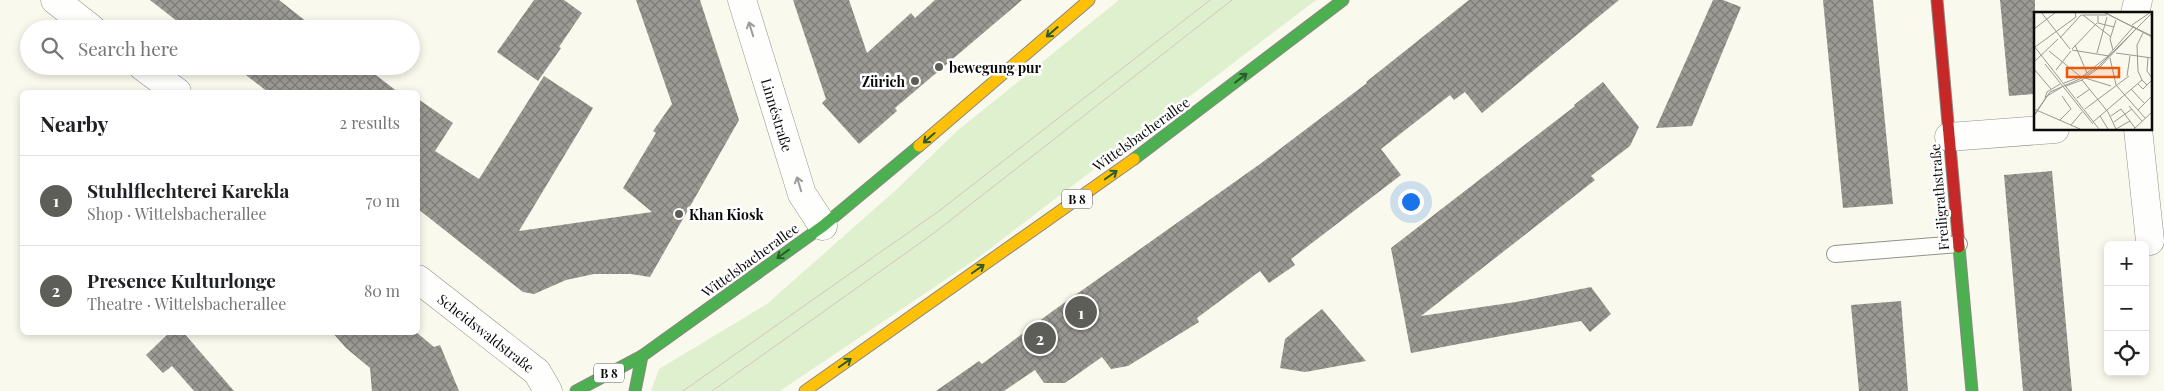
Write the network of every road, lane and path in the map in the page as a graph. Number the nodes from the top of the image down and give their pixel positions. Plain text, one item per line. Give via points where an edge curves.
1 (55, 0) edge
2 (742, 0) edge
3 (1089, 0) edge
4 (1343, 0) edge
5 (1937, 0) edge
6 (81, 20) edge
7 (154, 75) edge
8 (174, 90) edge
9 (2042, 130) edge
10 (2138, 130) edge
11 (1949, 137) junction
12 (822, 226) junction
13 (2150, 241) dead end
14 (1958, 244) junction
15 (1835, 254) dead end
16 (420, 282) edge
17 (642, 356) junction
18 (818, 387) edge
19 (548, 391) edge
20 (576, 391) edge
21 (635, 391) edge
22 (1972, 391) edge

1 - 6 street
12 -> 2 street, Linnéstraße via 802,194
3 -> 12 main road, Wittelsbacherallee / B 8
18 -> 4 main road, Wittelsbacherallee / B 8 via 1162,139
5 - 11 main road, Freiligrathstraße
7 - 8 street
9 - 11 street
10 - 13 street
11 - 14 main road, Freiligrathstraße
12 -> 17 main road, Wittelsbacherallee / B 8
14 - 15 lane
14 - 22 main road, Freiligrathstraße
16 - 19 street, Scheidswaldstraße via 537,372
17 - 20 main road, Wittelsbacherallee / B 8
17 - 21 main road

